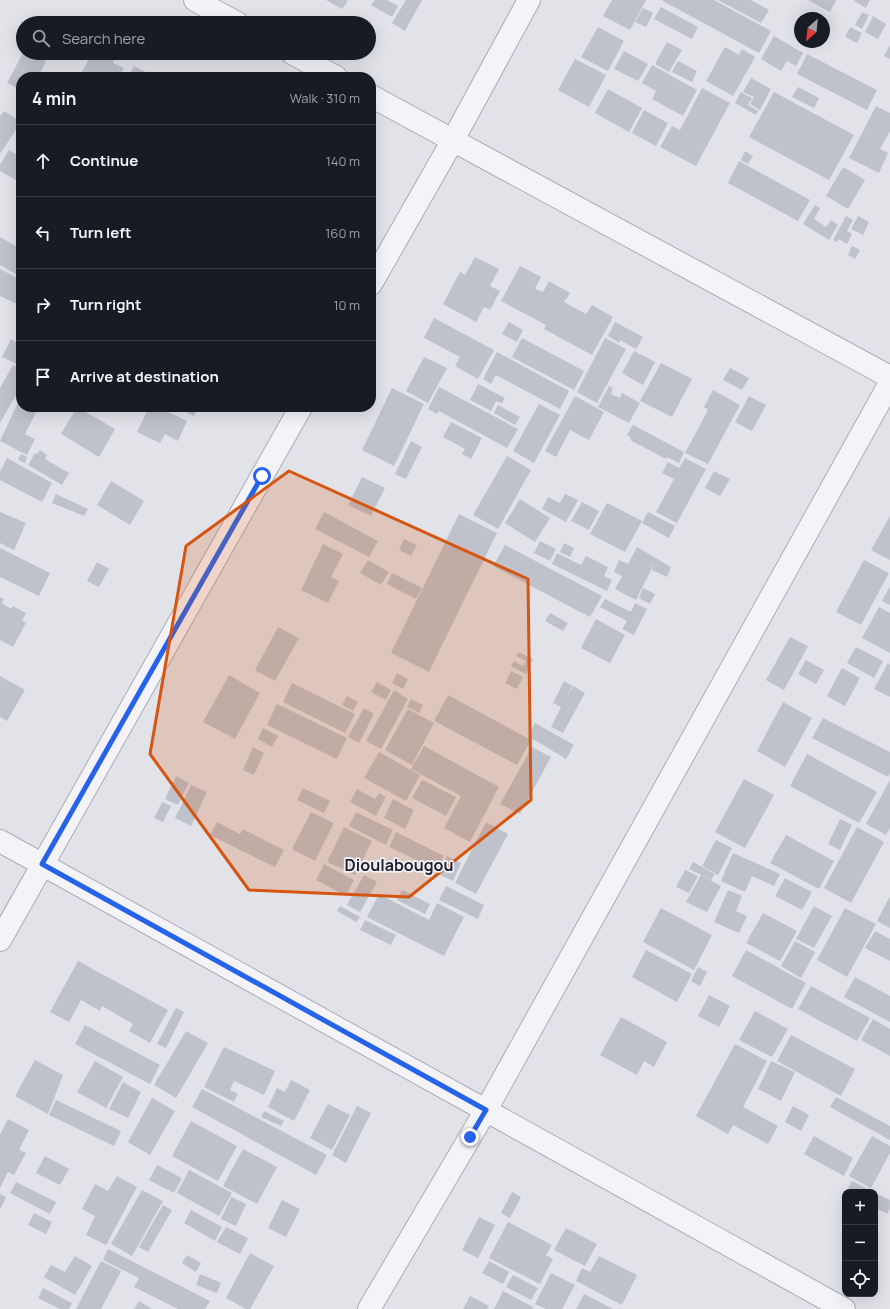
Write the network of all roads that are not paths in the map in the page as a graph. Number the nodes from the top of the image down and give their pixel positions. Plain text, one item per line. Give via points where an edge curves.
1 (195, 0) edge
2 (529, 0) edge
3 (224, 16) edge
4 (305, 60) edge
5 (327, 72) edge
6 (376, 99) edge
7 (453, 140) junction
8 (376, 275) edge
9 (890, 378) edge
10 (890, 383) edge
11 (298, 412) edge
12 (0, 841) edge
13 (42, 864) junction
14 (0, 940) edge
15 (486, 1110) junction
16 (369, 1309) edge
17 (844, 1309) edge

1 - 3 street
2 - 7 street
4 - 5 street
6 - 7 street
7 - 8 street
7 - 9 street
10 - 15 street
11 - 13 street
12 - 13 street
13 - 14 street
13 - 15 street
15 - 16 street
15 - 17 street

